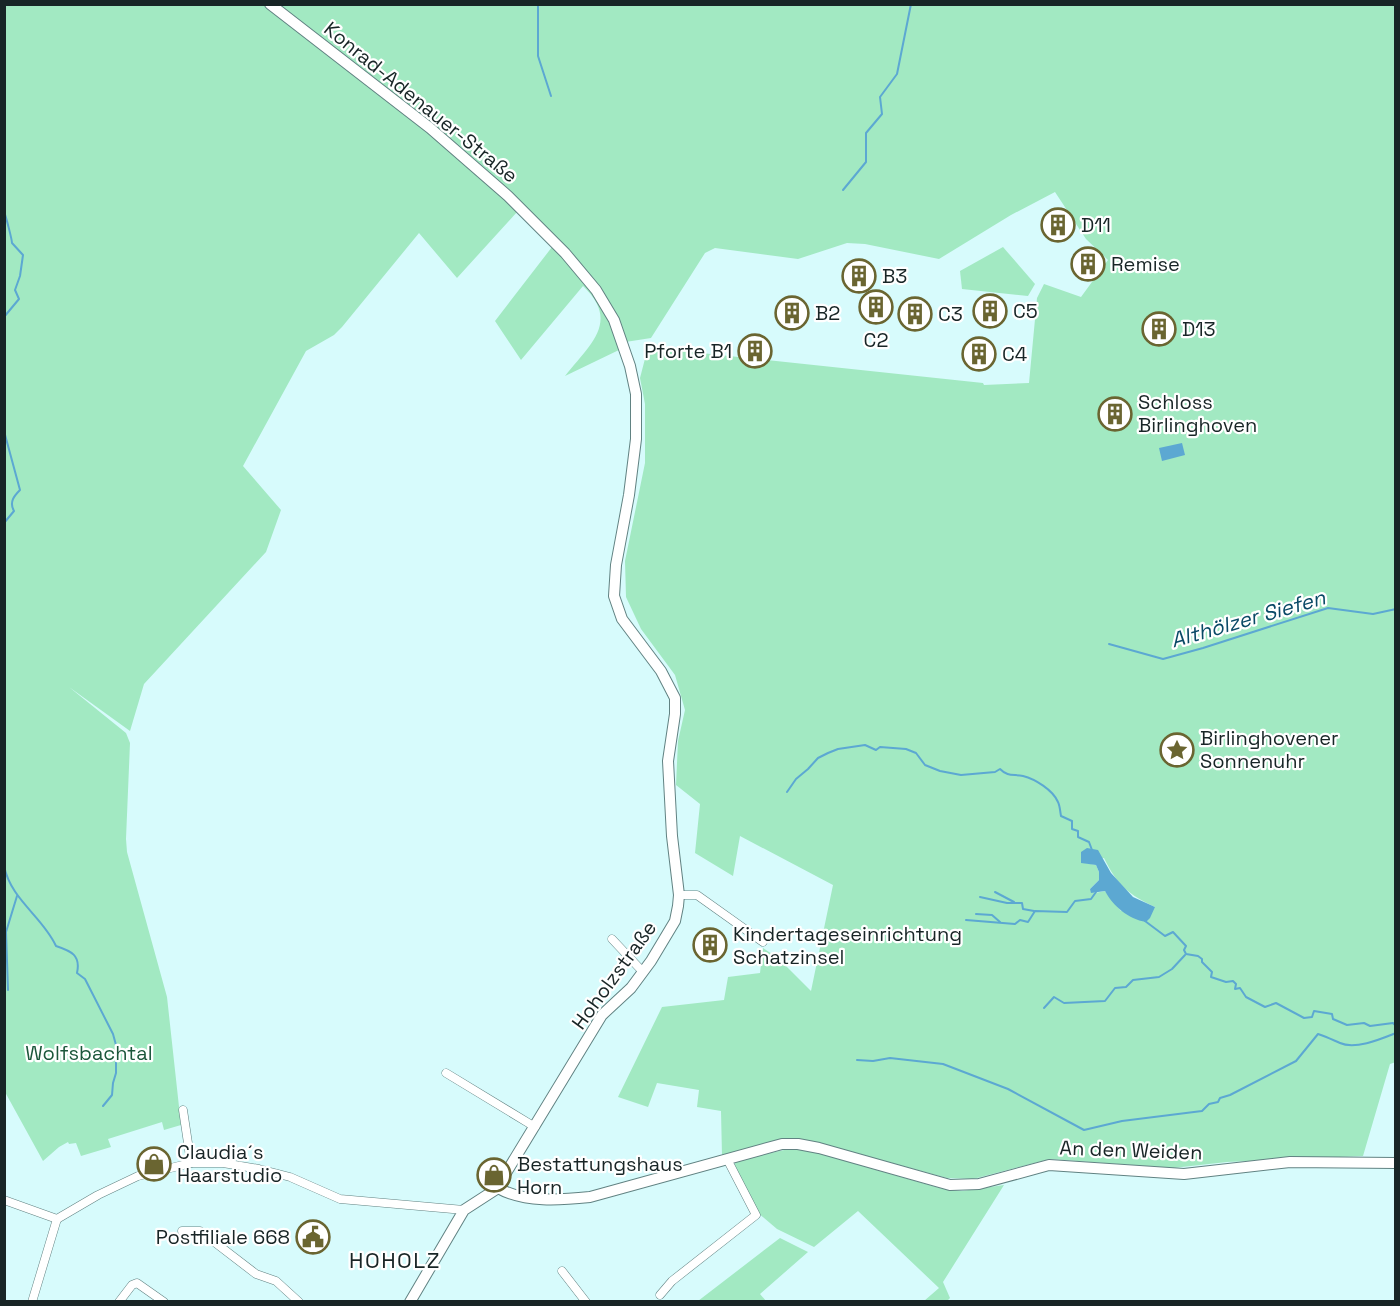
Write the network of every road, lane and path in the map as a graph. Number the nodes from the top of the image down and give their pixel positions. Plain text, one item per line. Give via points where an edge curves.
1 (270, 4) edge
2 (673, 722) joint
3 (679, 895) junction
4 (612, 939) dead end
5 (762, 942) dead end
6 (643, 972) junction
7 (446, 1073) dead end
8 (183, 1110) dead end
9 (535, 1127) junction
10 (729, 1158) junction
11 (192, 1163) junction
12 (1395, 1163) edge
13 (498, 1188) junction
14 (4, 1200) edge
15 (464, 1210) junction
16 (57, 1219) junction
17 (182, 1231) dead end
18 (562, 1270) dead end
19 (660, 1295) dead end
20 (32, 1302) edge
21 (119, 1302) edge
22 (164, 1302) edge
23 (299, 1302) edge
24 (410, 1302) edge
25 (586, 1302) edge

1 - 2 street, Konrad-Adenauer-Straße via 429,128 508,196 565,253 596,290 614,320 636,394 636,439 614,596 622,619 673,692
2 - 3 street, Hoholzstraße via 668,781
3 - 5 street via 697,895
3 - 6 street, Hoholzstraße via 675,921
4 - 6 street
6 - 9 street, Hoholzstraße via 602,1015
7 - 9 street
8 - 11 street
9 - 13 street, Hoholzstraße
10 - 12 street, An den Weiden via 782,1144 798,1144 965,1186 1049,1165 1184,1174 1290,1162
10 - 13 street, An den Weiden via 590,1197 561,1200 511,1196
10 - 19 street via 756,1215 672,1281
11 - 15 street via 259,1169 290,1177 340,1199
11 - 16 street via 138,1176
13 - 15 street, Hoholzstraße
14 - 16 street
15 - 24 street, Hoholzstraße
16 - 20 street
17 - 23 street via 200,1231 256,1274 276,1281
18 - 25 street
21 - 22 street via 137,1283

